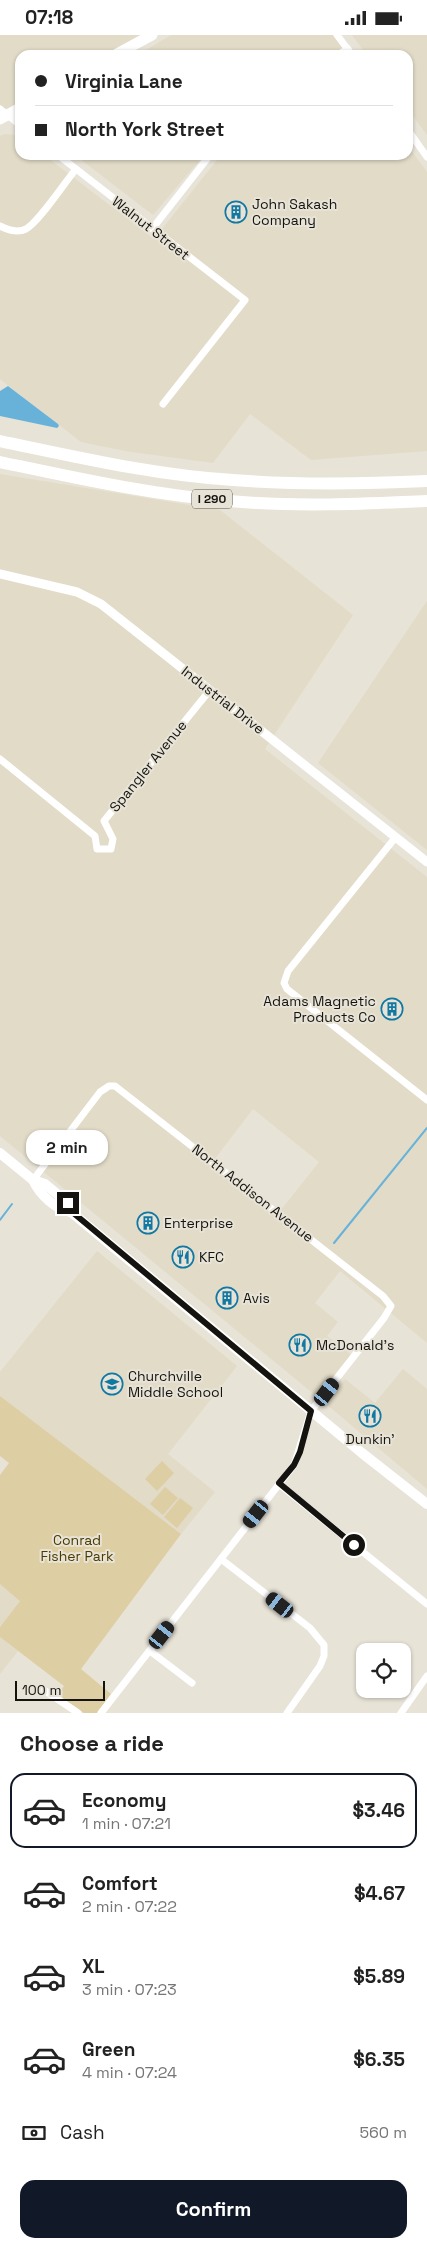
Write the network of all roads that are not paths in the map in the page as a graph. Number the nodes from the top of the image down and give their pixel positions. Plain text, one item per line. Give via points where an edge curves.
1 (152, 35) edge
2 (337, 35) edge
3 (124, 50) edge
4 (348, 50) edge
5 (15, 110) edge
6 (2, 116) edge
7 (15, 122) edge
8 (413, 137) edge
9 (427, 157) edge
10 (64, 160) edge
11 (206, 160) edge
12 (76, 169) junction
13 (0, 226) edge
14 (152, 229) junction
15 (162, 404) dead end
16 (0, 441) edge
17 (0, 462) edge
18 (427, 481) edge
19 (427, 501) edge
20 (0, 575) edge
21 (210, 690) junction
22 (0, 759) edge
23 (395, 838) junction
24 (427, 862) edge
25 (427, 1101) edge
26 (0, 1153) edge
27 (33, 1180) junction
28 (311, 1411) junction
29 (279, 1483) junction
30 (427, 1504) edge
31 (221, 1559) junction
32 (427, 1604) edge
33 (150, 1651) junction
34 (427, 1676) edge
35 (192, 1683) dead end
36 (44, 1690) dead end
37 (78, 1713) edge
38 (101, 1713) edge
39 (288, 1713) edge
40 (401, 1713) edge

1 - 3 main road
2 - 4 street
5 - 6 main road
6 - 7 street
8 - 9 street
10 - 12 street, Walnut Street
11 - 14 street
12 - 13 street via 25,229 13,231
12 - 14 street, Walnut Street
14 - 15 street, Walnut Street via 244,300
16 - 18 highway, I 290 via 149,471 232,480 357,484
17 - 19 highway, I 290 via 152,492 229,501 286,505
20 - 21 street, Industrial Drive via 90,597
21 - 22 street, Spangler Avenue via 104,821 113,839 111,849 97,849 95,836
21 - 23 street, Industrial Drive
23 - 24 street, Industrial Drive
23 - 25 street via 288,971 284,983 287,989
26 - 27 main road
27 - 28 main road via 46,1184 68,1203 71,1211
27 - 28 street, North Addison Avenue via 100,1092 112,1085 123,1090 387,1299 391,1306
28 - 29 street via 300,1452
28 - 30 main road
29 - 31 street
29 - 32 street
31 - 33 street
31 - 39 street via 310,1628 324,1645 323,1662
33 - 35 street
33 - 38 street
34 - 40 street
36 - 37 street

